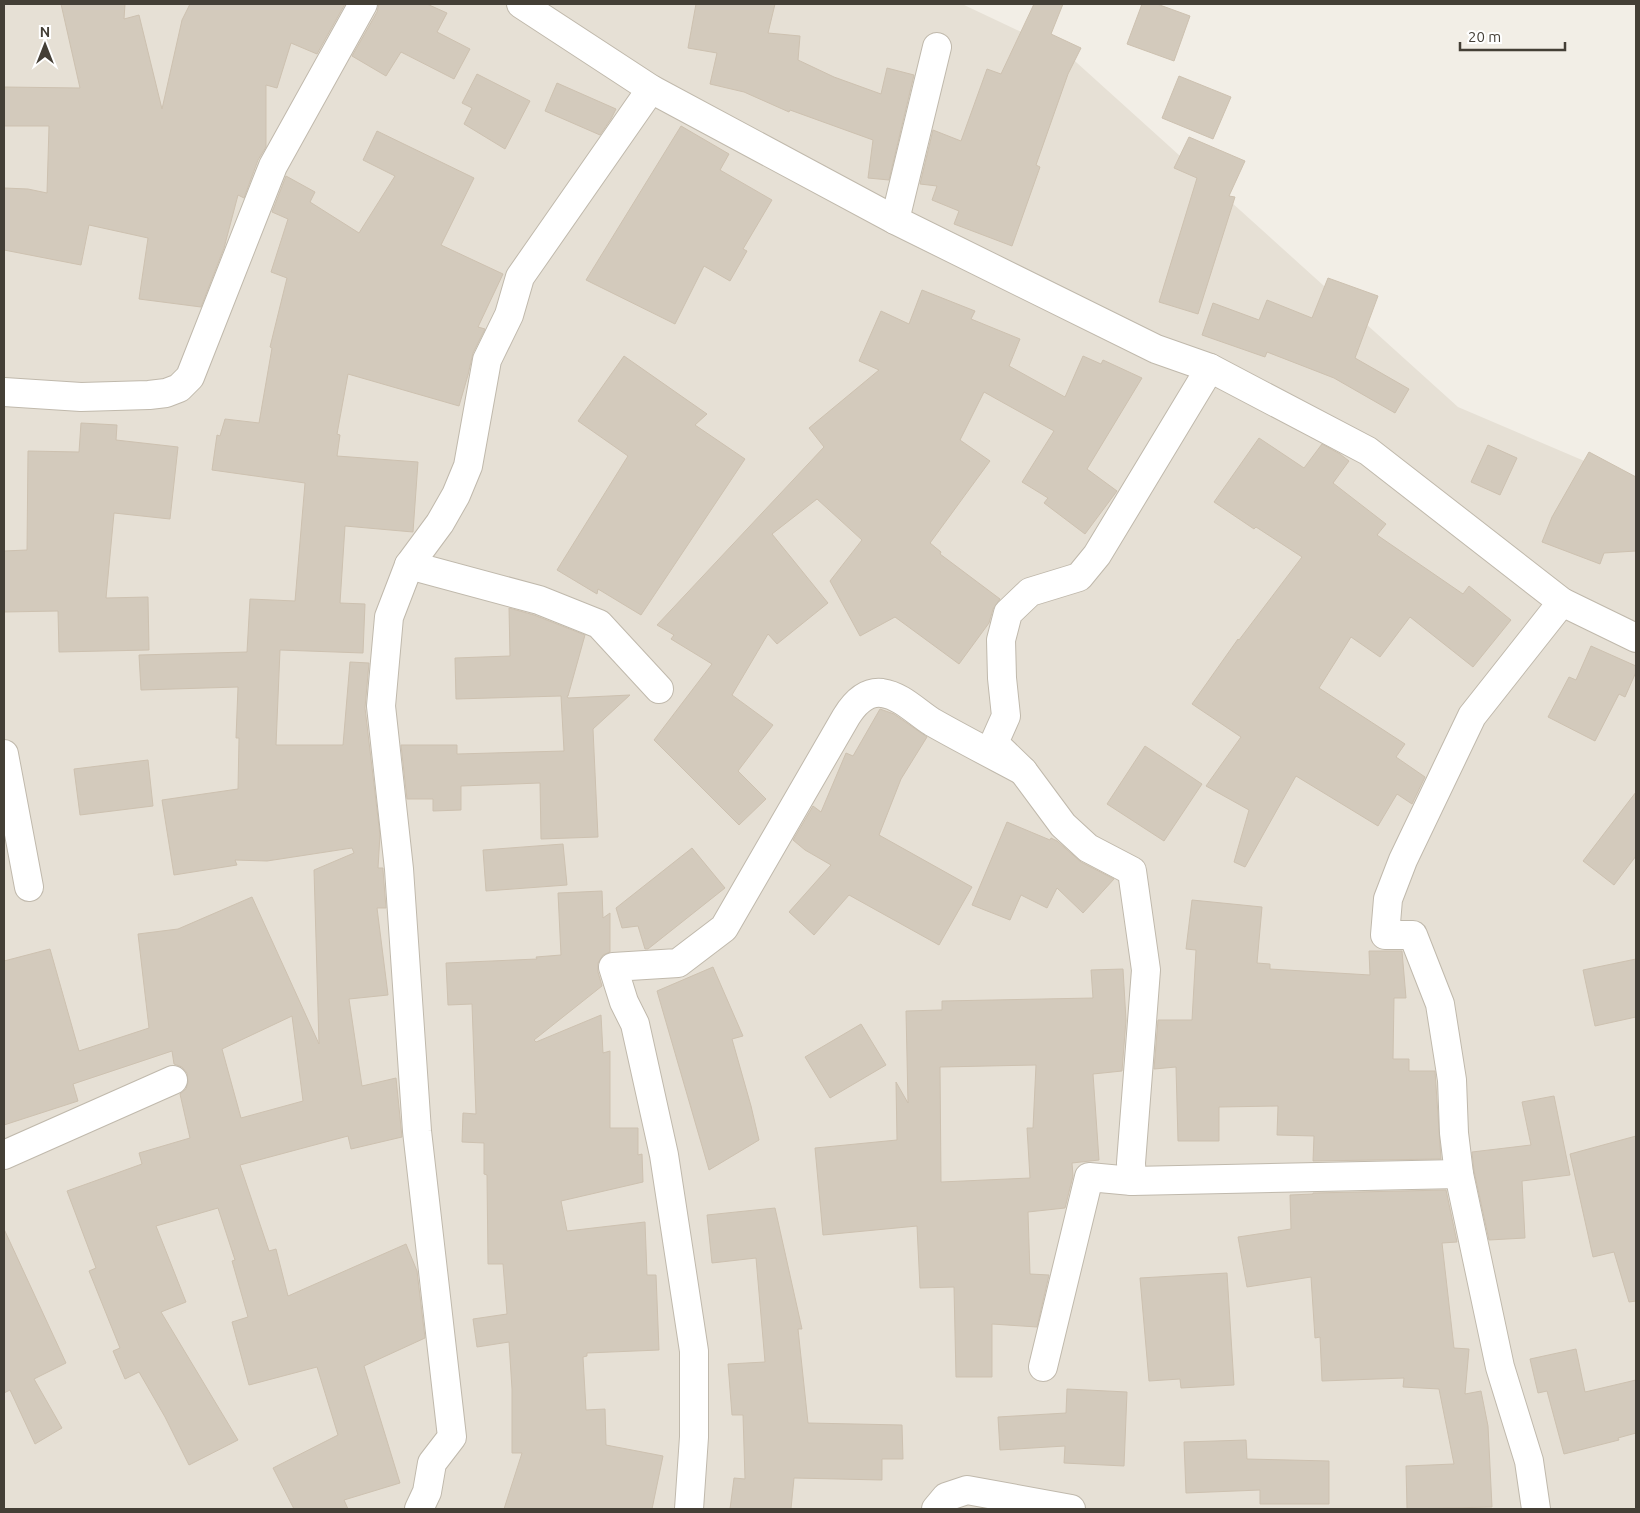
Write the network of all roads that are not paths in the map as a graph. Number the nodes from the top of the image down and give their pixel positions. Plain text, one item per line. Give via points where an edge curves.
1 (362, 4) edge
2 (521, 4) edge
3 (937, 47) dead end
4 (651, 89) junction
5 (895, 220) junction
6 (1210, 368) junction
7 (4, 392) edge
8 (408, 565) junction
9 (1562, 602) junction
10 (1636, 638) edge
11 (658, 689) dead end
12 (4, 754) edge
13 (1023, 771) junction
14 (29, 887) dead end
15 (172, 1080) dead end
16 (4, 1155) edge
17 (1458, 1174) junction
18 (1132, 1181) junction
19 (1043, 1368) dead end
20 (419, 1509) edge
21 (689, 1509) edge
22 (936, 1509) edge
23 (1071, 1509) edge
24 (1536, 1509) edge

1 - 7 street via 273,166 190,377 179,388 149,395 81,398
2 - 4 street
3 - 5 street
4 - 5 street
4 - 8 street via 520,277 508,316 487,360 468,466 440,523
5 - 6 street via 1156,349
6 - 9 street via 1368,451
6 - 13 street via 1098,554 1080,577 1030,592 1008,613 1001,640 1006,716 994,743
8 - 11 street via 539,600 599,624
8 - 20 street via 389,617 381,706 399,869 417,1131 452,1437 432,1463 427,1492
9 - 10 street
9 - 17 street via 1472,716 1403,860 1388,899 1385,935 1413,935 1440,1004 1452,1080
12 - 14 street
13 - 18 street via 1069,831 1088,848 1132,871 1146,970
13 - 21 street via 931,721 893,696 881,693 861,699 846,717 724,928 678,963 613,967 635,1024 664,1155 694,1351 694,1437
15 - 16 street
17 - 18 street
17 - 24 street via 1500,1368 1529,1461
18 - 19 street via 1089,1177
22 - 23 street via 946,1497 967,1490

